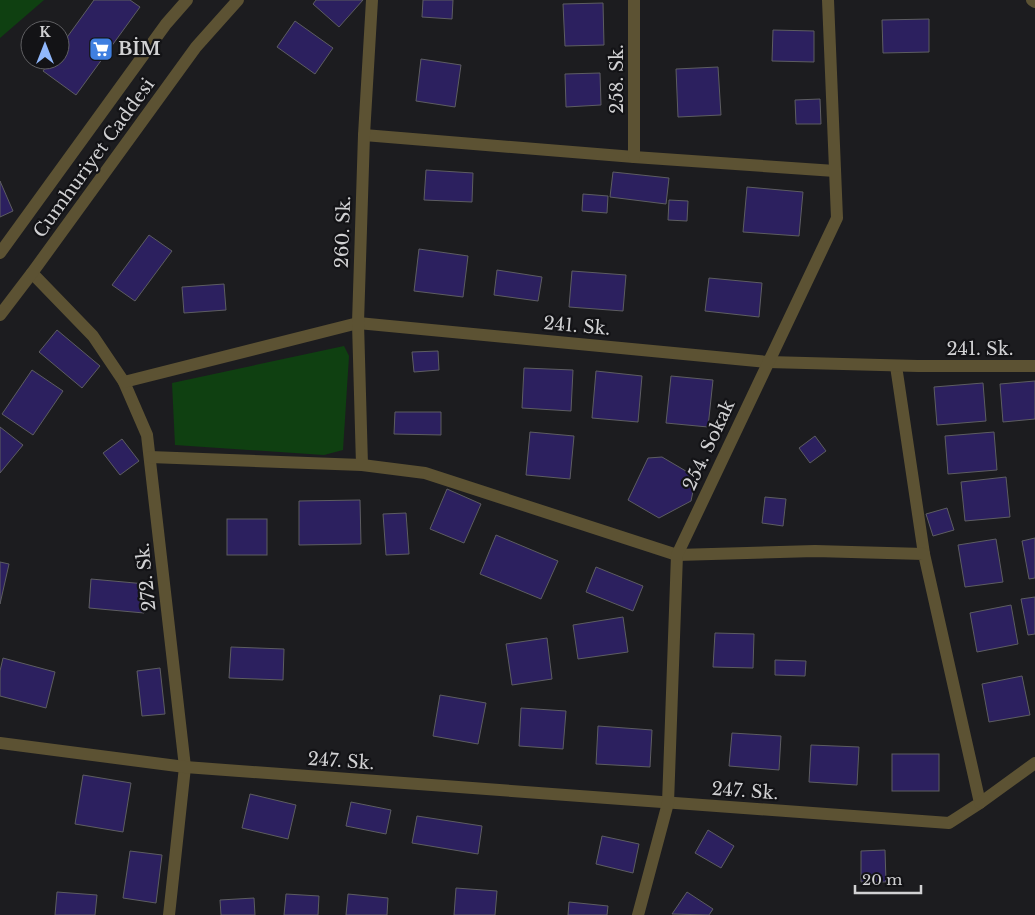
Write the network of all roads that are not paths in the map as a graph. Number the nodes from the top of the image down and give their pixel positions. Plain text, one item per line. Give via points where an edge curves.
1 (238, 0) edge
2 (372, 0) edge
3 (634, 0) edge
4 (828, 0) edge
5 (180, 3) edge
6 (364, 135) junction
7 (634, 157) junction
8 (835, 172) junction
9 (0, 253) edge
10 (32, 273) junction
11 (0, 315) edge
12 (358, 323) junction
13 (768, 362) junction
14 (896, 366) junction
15 (1035, 366) edge
16 (124, 382) junction
17 (150, 456) junction
18 (362, 465) junction
19 (924, 554) junction
20 (677, 555) junction
21 (0, 743) edge
22 (1035, 763) edge
23 (185, 767) junction
24 (668, 803) junction
25 (980, 803) junction
26 (169, 915) edge
27 (638, 915) edge

1 - 10 street, Cumhuriyet Caddesi via 196,47
2 - 6 street, 260. Sk.
3 - 7 street, 258. Sk.
4 - 8 street, 254. Sokak
5 - 9 street, Cumhuriyet Caddesi
6 - 7 street
6 - 12 street, 260. Sk.
7 - 8 street
8 - 13 street, 254. Sokak via 836,218
10 - 11 street, Cumhuriyet Caddesi
10 - 16 street, 272. Sk. via 93,336
12 - 13 street, 241. Sk.
12 - 16 street, 241. Sk.
12 - 18 street, 260. Sk.
13 - 14 street, 241. Sk.
13 - 20 street, 254. Sokak
14 - 15 street, 241. Sk.
14 - 19 street
16 - 17 street, 272. Sk. via 147,435
17 - 18 street
17 - 23 street, 272. Sk.
18 - 20 street via 425,473
19 - 20 street via 815,551
19 - 25 street
20 - 24 street, 254. Sokak
21 - 23 street, 247. Sk.
22 - 25 street, 247. Sk.
23 - 24 street, 247. Sk.
23 - 26 street, 272. Sk.
24 - 25 street, 247. Sk. via 949,823
24 - 27 street, 254. Sokak

